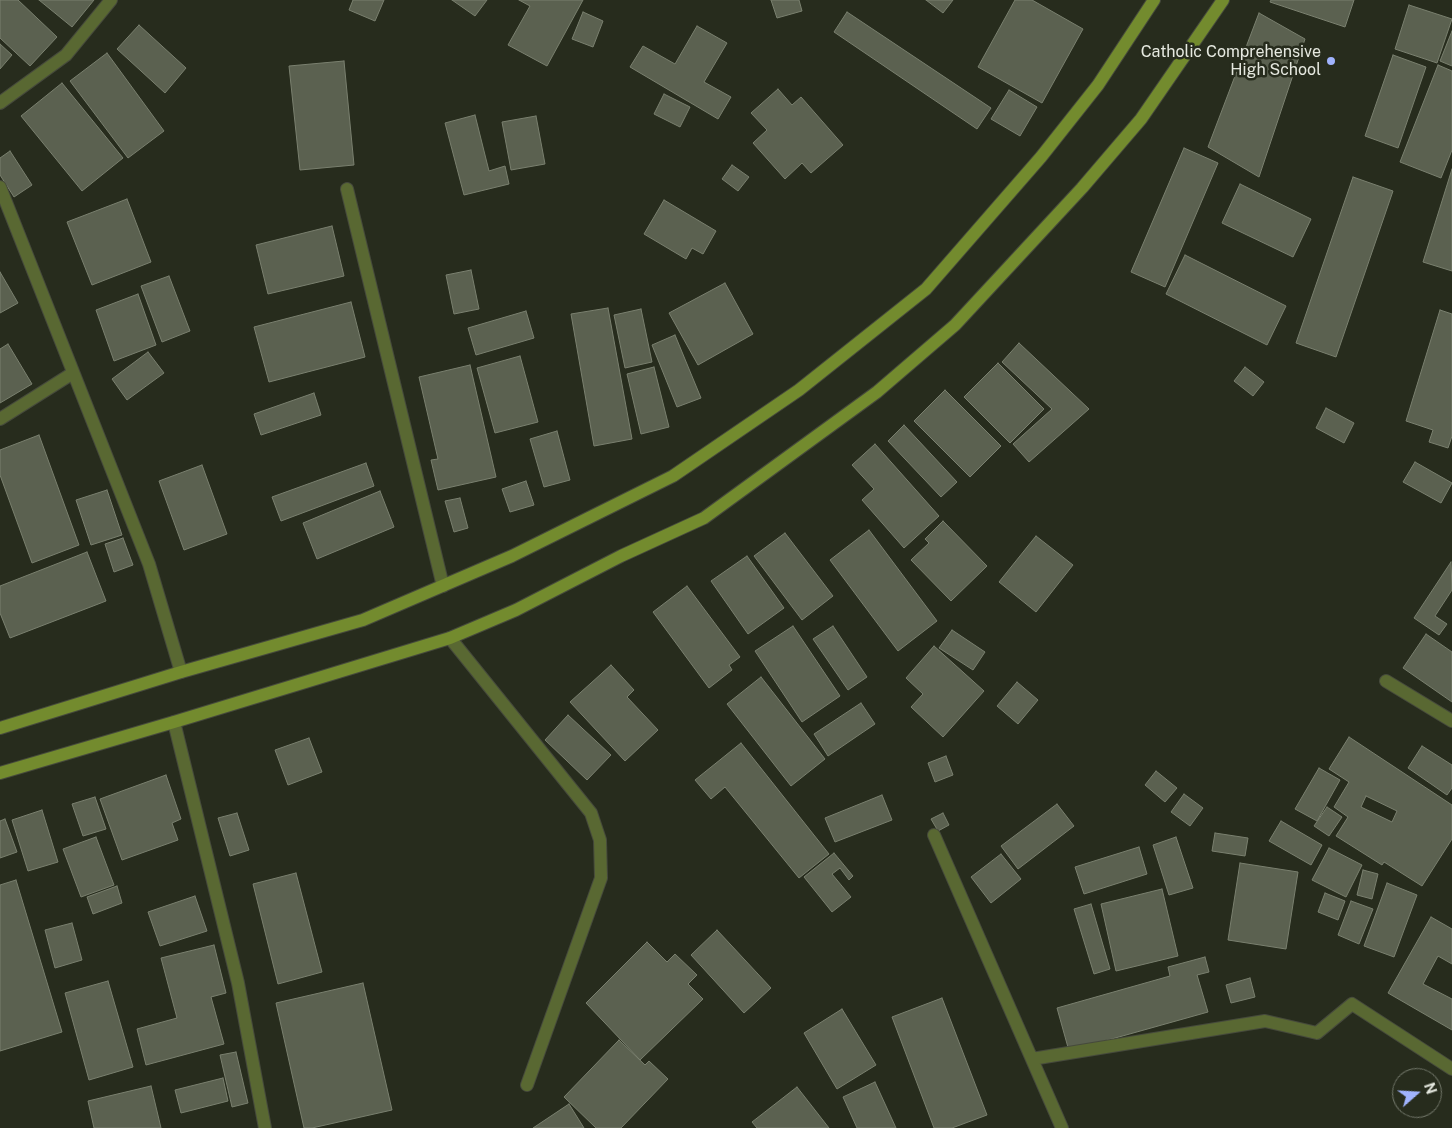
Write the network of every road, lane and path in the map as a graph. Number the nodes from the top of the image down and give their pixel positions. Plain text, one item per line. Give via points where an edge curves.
1 (111, 0) edge
2 (1154, 0) edge
3 (1223, 0) edge
4 (0, 103) edge
5 (0, 187) edge
6 (347, 189) dead end
7 (73, 372) junction
8 (0, 419) edge
9 (443, 586) junction
10 (450, 638) junction
11 (181, 672) junction
12 (1386, 681) dead end
13 (1452, 721) edge
14 (174, 722) junction
15 (0, 728) edge
16 (0, 772) edge
17 (934, 835) dead end
18 (1032, 1059) junction
19 (1452, 1069) edge
20 (527, 1085) dead end
21 (265, 1128) edge
22 (1062, 1128) edge

1 - 4 street via 66,55
2 - 9 main road via 1098,85 1041,157 926,289 799,390 673,476 512,556
3 - 10 main road via 1141,119 1082,188 955,325 878,392 704,518 516,610
5 - 7 street
6 - 9 street
7 - 8 street
7 - 11 street via 149,564
9 - 11 main road via 363,620
10 - 14 main road
10 - 20 street via 591,813 600,840 601,878
11 - 15 main road
12 - 13 street
14 - 16 main road
14 - 21 street via 238,983
17 - 18 street
18 - 19 street via 1265,1021 1317,1033 1352,1004
18 - 22 street

